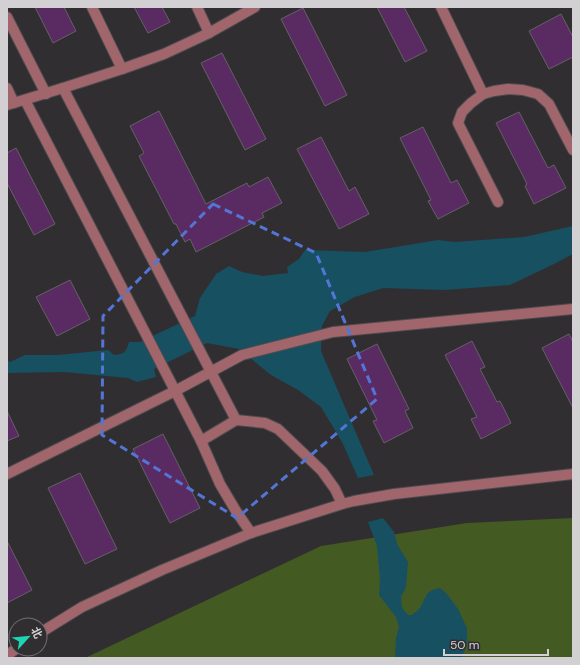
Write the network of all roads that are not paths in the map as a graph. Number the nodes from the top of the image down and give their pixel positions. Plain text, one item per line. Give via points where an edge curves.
1 (92, 7) edge
2 (197, 7) edge
3 (254, 7) edge
4 (440, 7) edge
5 (7, 17) edge
6 (209, 33) junction
7 (122, 69) junction
8 (7, 88) edge
9 (63, 88) junction
10 (46, 94) junction
11 (484, 94) junction
12 (25, 100) junction
13 (11, 104) edge
14 (573, 150) edge
15 (498, 202) dead end
16 (573, 309) edge
17 (208, 367) junction
18 (173, 387) junction
19 (236, 420) junction
20 (201, 441) junction
21 (7, 474) edge
22 (573, 474) edge
23 (342, 504) junction
24 (251, 533) junction
25 (48, 628) edge

1 - 7 street
2 - 6 street
3 - 6 street
4 - 11 street
5 - 10 street
6 - 7 street via 164,54
7 - 9 street
8 - 13 street
9 - 10 street
9 - 17 street
10 - 12 street
11 - 14 street via 508,89 538,94 549,104
11 - 15 street via 462,112 458,123
12 - 13 street
12 - 18 street
16 - 17 street via 333,332 242,355
17 - 18 street
17 - 19 street
18 - 20 street
18 - 21 street
19 - 20 street
19 - 23 street via 265,423 278,429 322,471
20 - 24 street via 220,484
22 - 23 street via 394,494
23 - 24 street
24 - 25 street via 82,607

